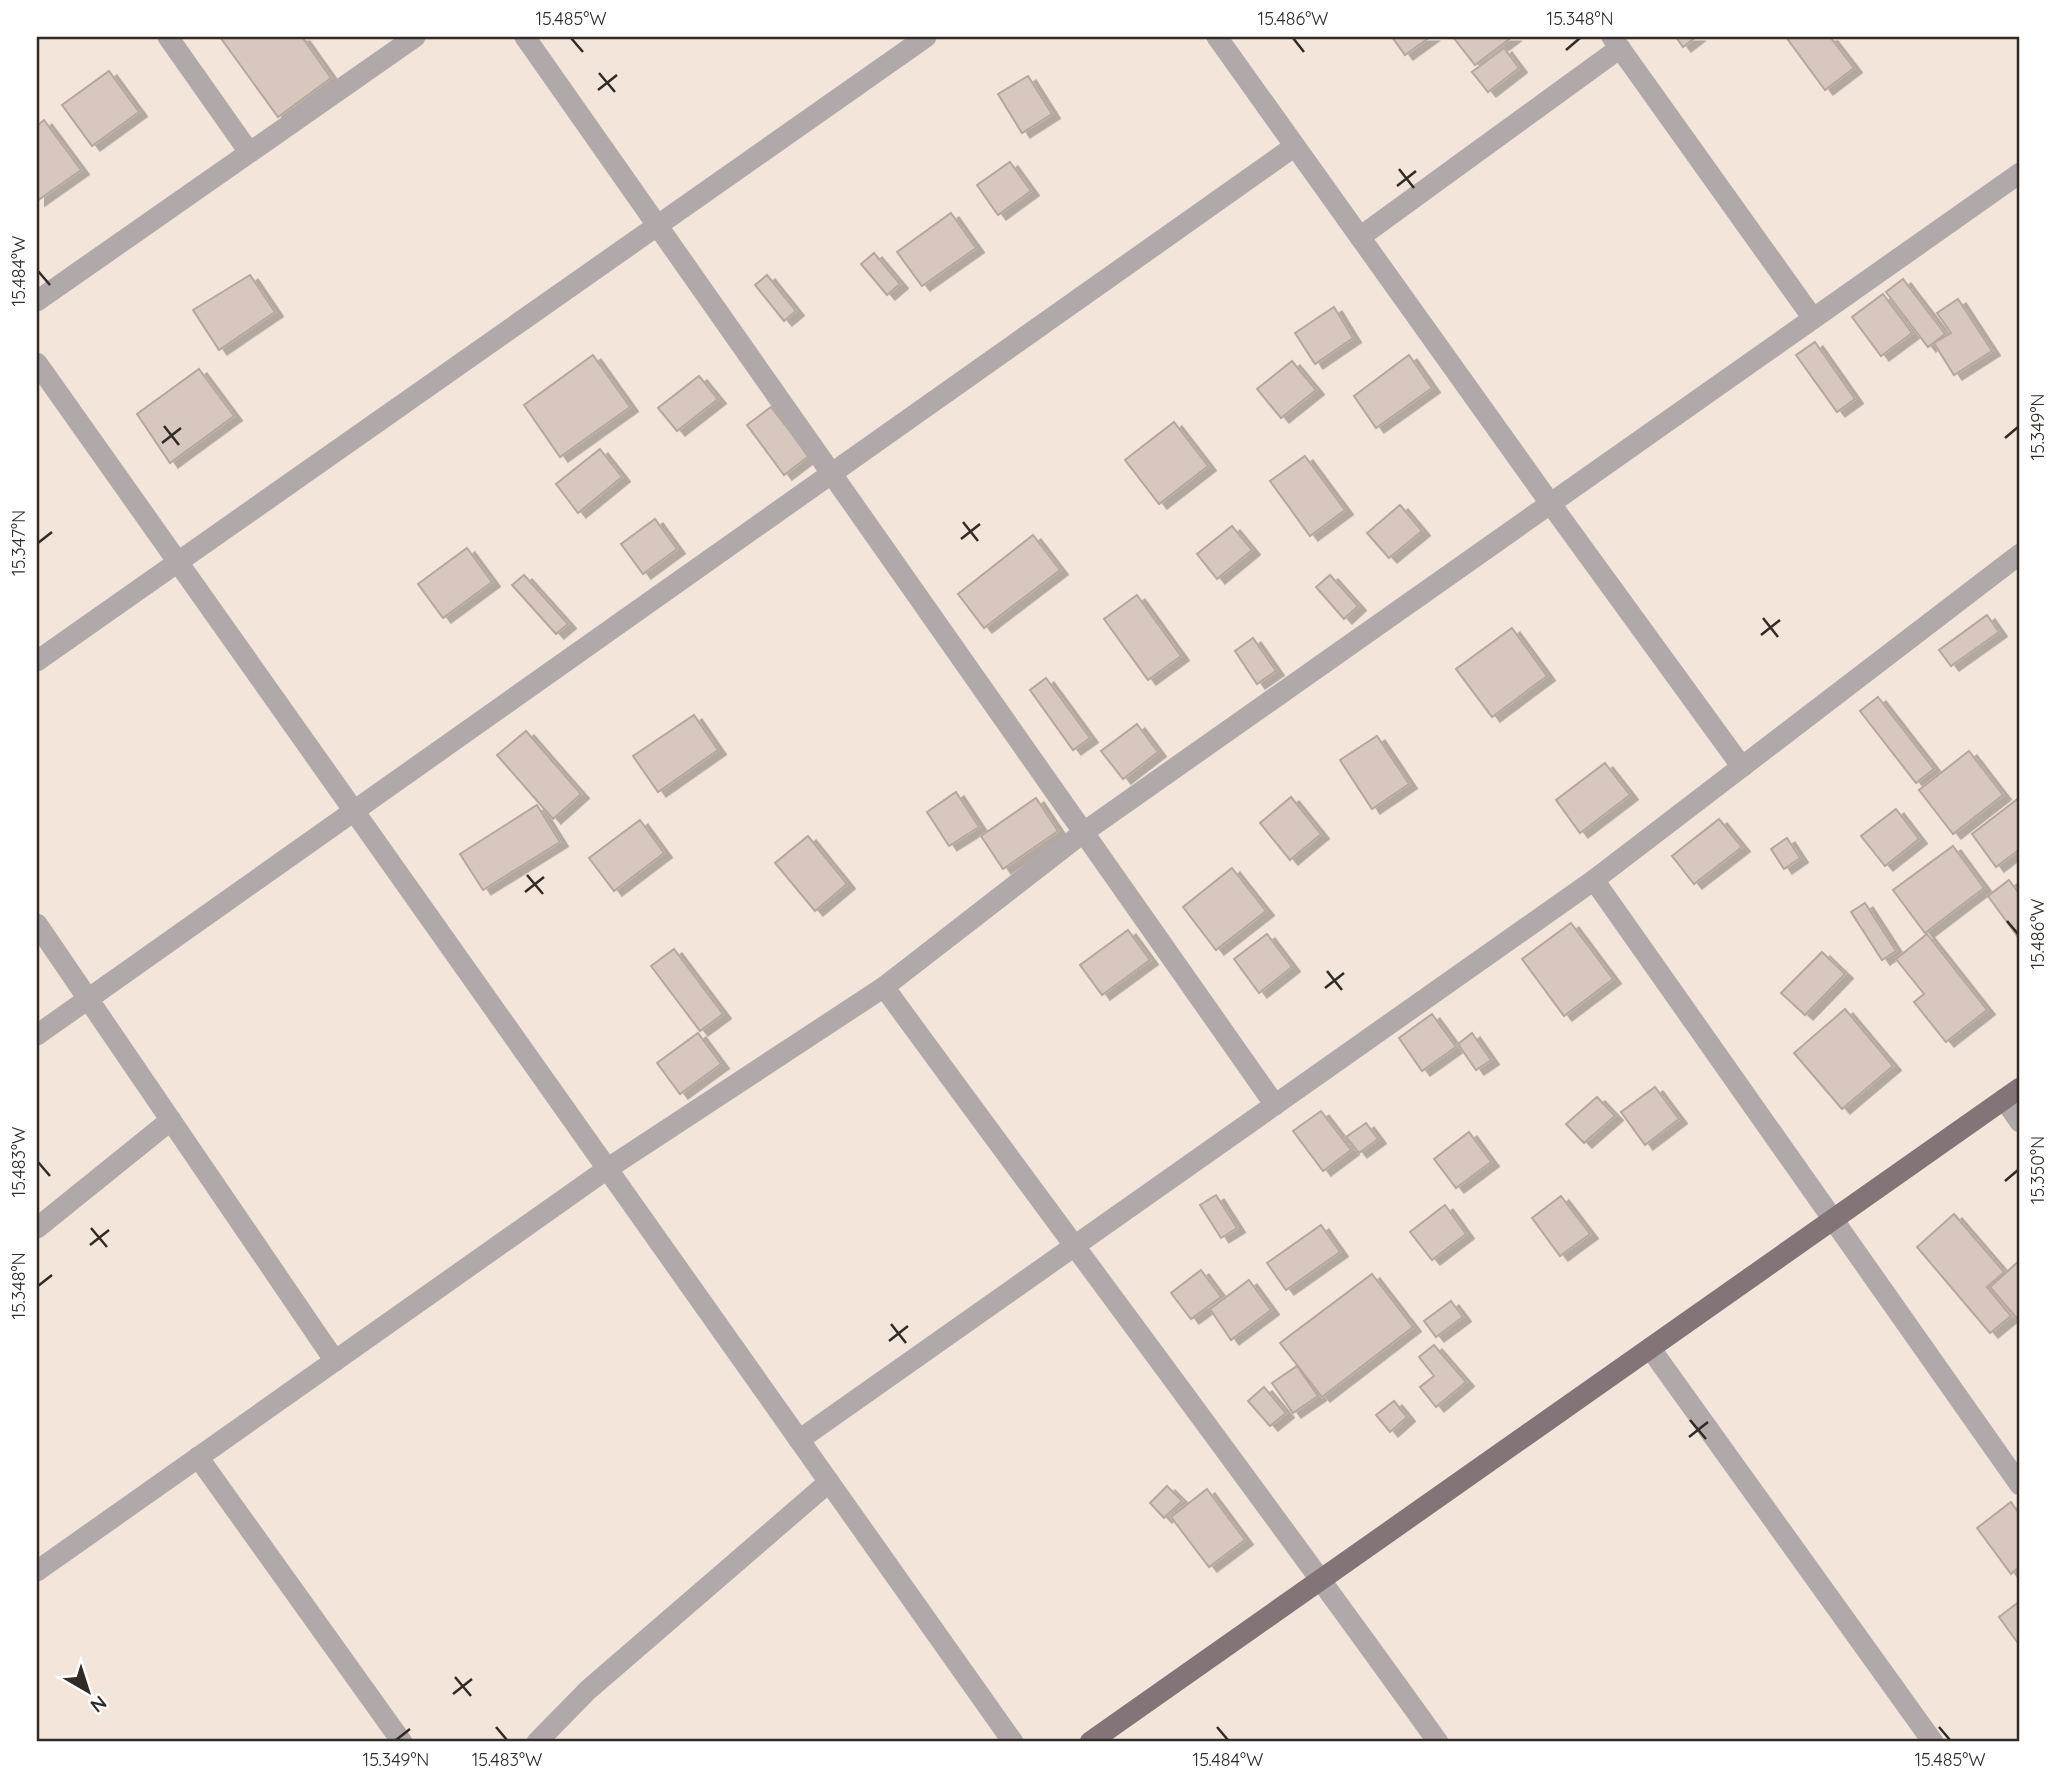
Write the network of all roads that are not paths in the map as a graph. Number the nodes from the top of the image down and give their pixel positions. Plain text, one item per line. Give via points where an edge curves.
1 (168, 37) edge
2 (415, 37) edge
3 (525, 37) edge
4 (926, 37) edge
5 (1217, 37) edge
6 (1616, 42) edge
7 (1295, 146) junction
8 (249, 152) junction
9 (2020, 173) edge
10 (658, 225) junction
11 (1360, 237) junction
12 (37, 301) edge
13 (1812, 317) junction
14 (37, 363) edge
15 (831, 473) junction
16 (1549, 503) junction
17 (2020, 554) edge
18 (178, 562) junction
19 (37, 662) edge
20 (1742, 767) junction
21 (354, 810) junction
22 (1084, 832) junction
23 (1594, 880) junction
24 (37, 924) edge
25 (884, 987) junction
26 (88, 998) junction
27 (37, 1035) edge
28 (2012, 1094) edge
29 (1275, 1105) junction
30 (171, 1120) junction
31 (2020, 1122) edge
32 (607, 1169) junction
33 (1833, 1219) junction
34 (37, 1228) edge
35 (1073, 1246) junction
36 (1650, 1348) junction
37 (335, 1360) junction
38 (799, 1440) junction
39 (198, 1457) junction
40 (829, 1482) junction
41 (2020, 1485) edge
42 (37, 1571) edge
43 (1321, 1579) junction
44 (402, 1742) edge
45 (537, 1742) edge
46 (1013, 1742) edge
47 (1090, 1742) edge
48 (1438, 1742) edge
49 (1933, 1742) edge

1 - 8 street
2 - 8 street
3 - 10 street
4 - 10 street
5 - 7 street
6 - 11 street
6 - 13 street
7 - 11 street
7 - 15 street
8 - 12 street
9 - 13 street
10 - 15 street
10 - 18 street
11 - 16 street
13 - 16 street
14 - 18 street
15 - 21 street
15 - 22 street
16 - 20 street
16 - 22 street
17 - 20 street
18 - 19 street
18 - 21 street
20 - 23 street
21 - 26 street
21 - 32 street
22 - 25 street
22 - 29 street
23 - 29 street
23 - 33 street
24 - 26 street
25 - 32 street
25 - 35 street
26 - 27 street
26 - 30 street
28 - 31 street
28 - 33 main road
29 - 35 street
30 - 34 street
30 - 37 street
32 - 37 street
32 - 38 street
33 - 36 main road
33 - 41 street
35 - 38 street
35 - 43 street
36 - 43 main road
36 - 49 street
37 - 39 street
38 - 40 street
39 - 42 street
39 - 44 street
40 - 45 street via 588,1690
40 - 46 street
43 - 47 main road
43 - 48 street

